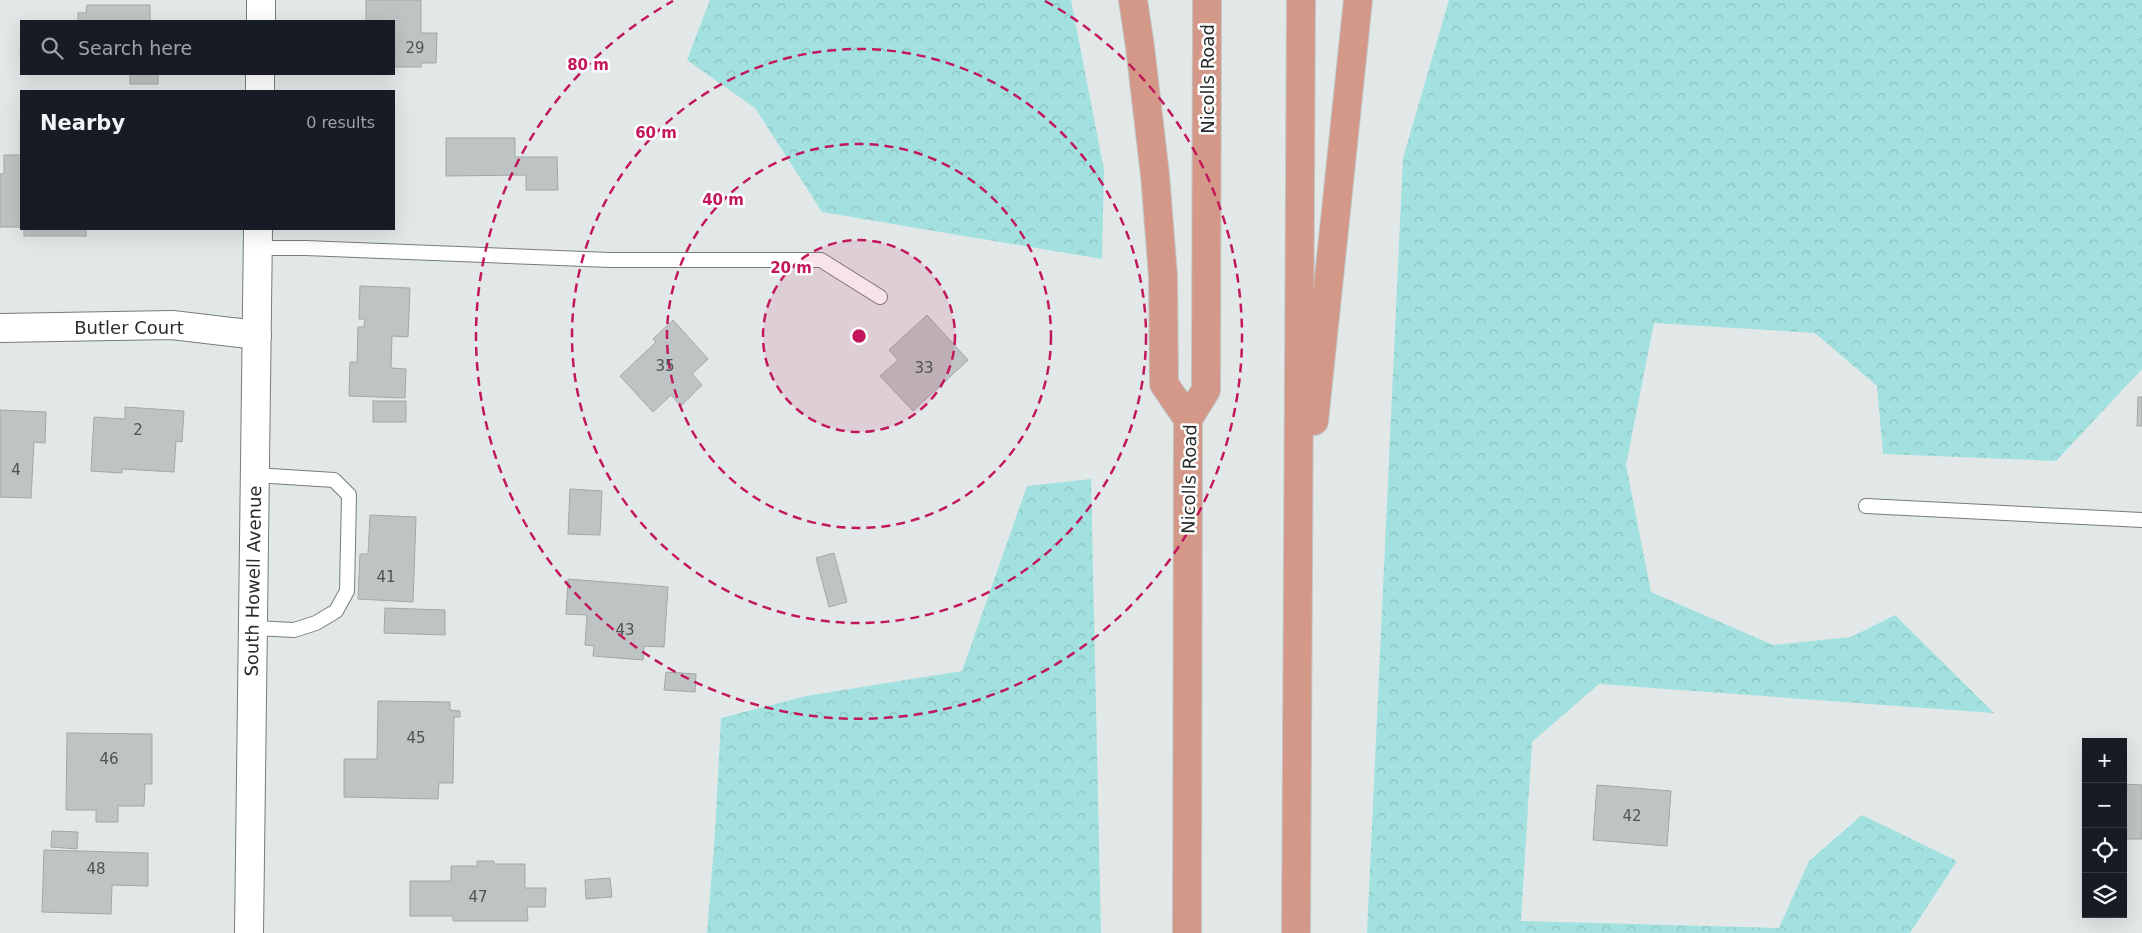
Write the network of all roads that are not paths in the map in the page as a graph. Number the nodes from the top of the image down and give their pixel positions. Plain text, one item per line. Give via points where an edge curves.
1 (261, 0) edge
2 (1133, 0) edge
3 (1207, 0) edge
4 (1301, 0) edge
5 (1358, 0) edge
6 (261, 20) edge
7 (260, 75) edge
8 (260, 90) edge
9 (258, 238) edge
10 (880, 297) dead end
11 (0, 328) edge
12 (257, 335) junction
13 (1188, 419) junction
14 (255, 475) junction
15 (1866, 506) dead end
16 (2142, 520) edge
17 (1298, 561) junction
18 (253, 628) junction
19 (249, 933) edge
20 (1187, 933) edge
21 (1296, 933) edge

1 - 6 street
2 - 13 highway via 1155,175 1163,276 1164,384
3 - 13 highway, Nicolls Road via 1206,390
4 - 17 highway
5 - 17 highway
7 - 8 street
9 - 10 lane via 305,248 610,260 821,260
9 - 12 street, South Howell Avenue
11 - 12 street, Butler Court via 172,325
12 - 14 street, South Howell Avenue
13 - 20 highway, Nicolls Road
14 - 18 street, South Howell Avenue
14 - 18 lane via 334,480 350,495 347,590 336,611 316,623 294,630
15 - 16 lane
17 - 21 highway
18 - 19 street, South Howell Avenue

